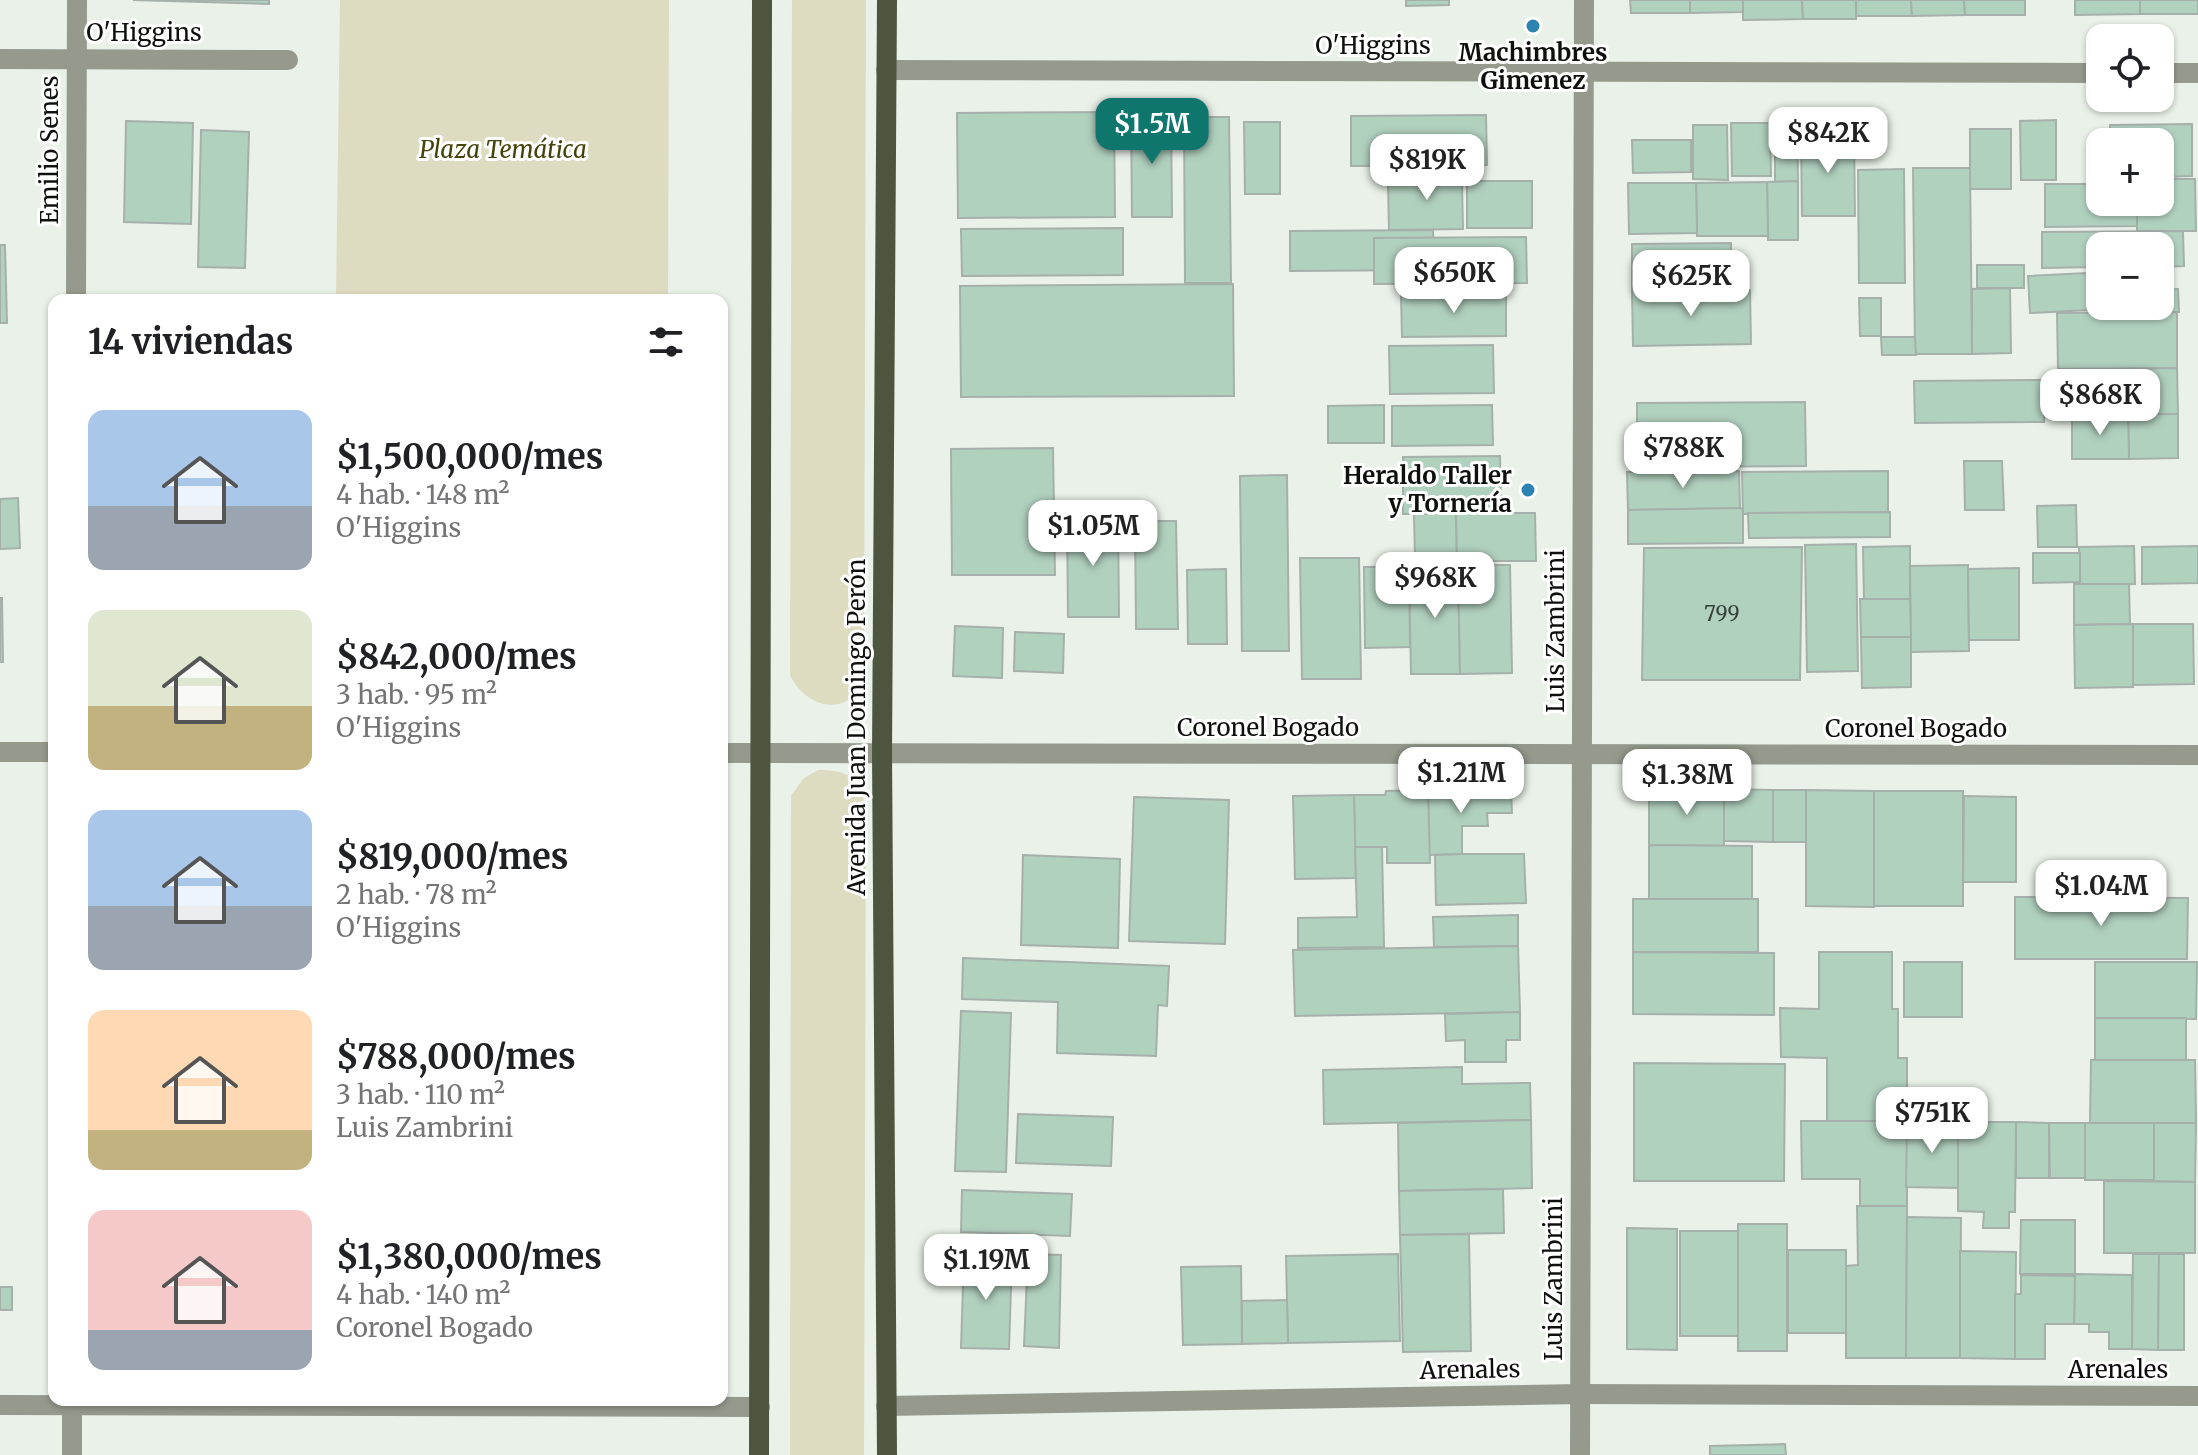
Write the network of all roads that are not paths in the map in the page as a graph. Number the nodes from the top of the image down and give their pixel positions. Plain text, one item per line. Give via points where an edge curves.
1 (77, 0) edge
2 (762, 0) edge
3 (887, 0) edge
4 (1584, 0) edge
5 (0, 59) edge
6 (76, 59) junction
7 (288, 60) dead end
8 (886, 70) junction
9 (1583, 72) junction
10 (2086, 73) edge
11 (2174, 73) edge
12 (2198, 73) edge
13 (76, 294) edge
14 (0, 752) edge
15 (48, 752) edge
16 (728, 753) edge
17 (761, 753) junction
18 (882, 753) junction
19 (1582, 755) junction
20 (2198, 755) edge
21 (1580, 1394) junction
22 (2198, 1396) edge
23 (48, 1404) edge
24 (0, 1405) edge
25 (72, 1406) edge
26 (588, 1406) edge
27 (886, 1406) junction
28 (760, 1407) junction
29 (72, 1455) edge
30 (759, 1455) edge
31 (887, 1455) edge
32 (1580, 1455) edge

1 - 6 street, Emilio Senes
2 - 17 main road
3 - 8 main road, Avenida Juan Domingo Perón
4 - 9 street, Luis Zambrini
5 - 6 street, O'Higgins
6 - 7 street, O'Higgins
6 - 13 street, Emilio Senes
8 - 9 street, O'Higgins
8 - 18 main road, Avenida Juan Domingo Perón
9 - 10 street, O'Higgins
9 - 19 street, Luis Zambrini
11 - 12 street
14 - 15 street
16 - 17 street, Coronel Bogado
17 - 18 street, Coronel Bogado
17 - 28 main road
18 - 19 street, Coronel Bogado
18 - 27 main road, Avenida Juan Domingo Perón
19 - 20 street, Coronel Bogado
19 - 21 street, Luis Zambrini
21 - 22 street, Arenales
21 - 27 street, Arenales
21 - 32 street, Luis Zambrini
23 - 24 street
25 - 29 street
26 - 28 street
27 - 31 main road, Avenida Juan Domingo Perón
28 - 30 main road

